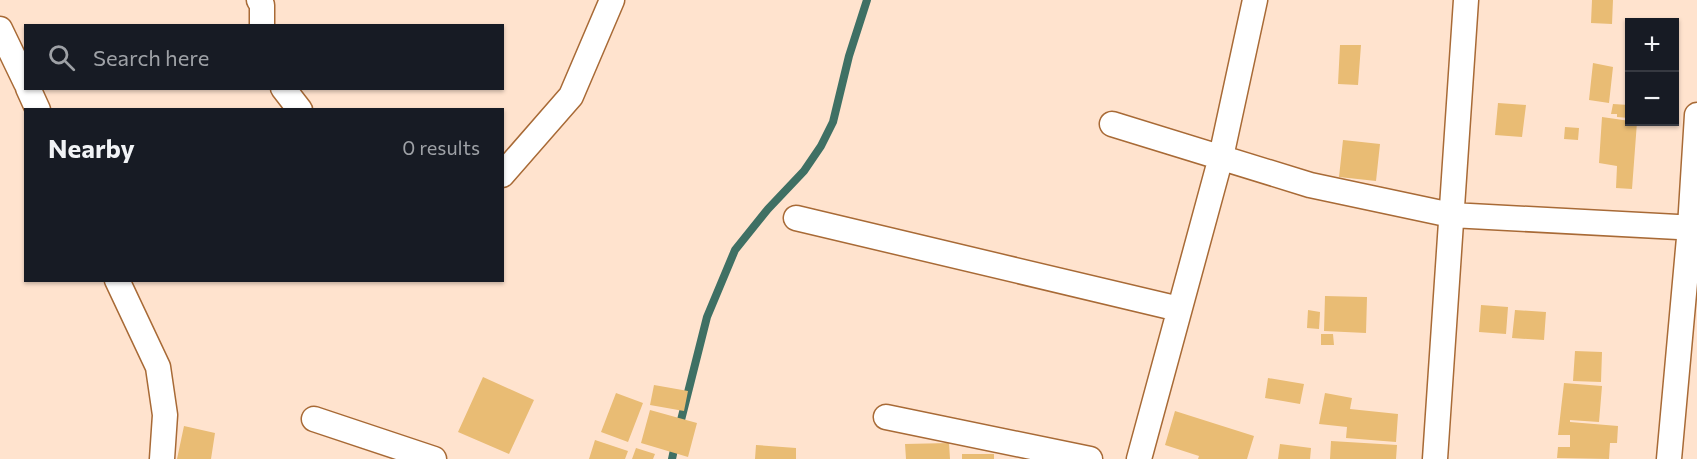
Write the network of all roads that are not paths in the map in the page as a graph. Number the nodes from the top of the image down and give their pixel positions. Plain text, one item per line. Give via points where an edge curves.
1 (612, 0) edge
2 (1255, 0) edge
3 (1466, 0) edge
4 (0, 29) edge
5 (24, 80) edge
6 (29, 90) edge
7 (285, 90) edge
8 (37, 108) edge
9 (298, 108) edge
10 (1697, 115) edge
11 (1112, 124) dead end
12 (1221, 157) junction
13 (504, 173) edge
14 (1451, 215) junction
15 (796, 218) dead end
16 (1694, 228) edge
17 (118, 282) edge
18 (1179, 309) junction
19 (886, 417) dead end
20 (314, 419) dead end
21 (162, 459) edge
22 (434, 459) edge
23 (1090, 459) edge
24 (1139, 459) edge
25 (1435, 459) edge
26 (1669, 459) edge

1 - 13 street via 571,96
2 - 12 street
3 - 14 street
4 - 5 street
6 - 8 street
7 - 9 street
10 - 16 street
11 - 12 street
12 - 14 street via 1310,185
12 - 18 street
14 - 16 street
14 - 25 street
15 - 18 street
16 - 26 street
17 - 21 street via 158,367 165,415
18 - 24 street
19 - 23 street
20 - 22 street

